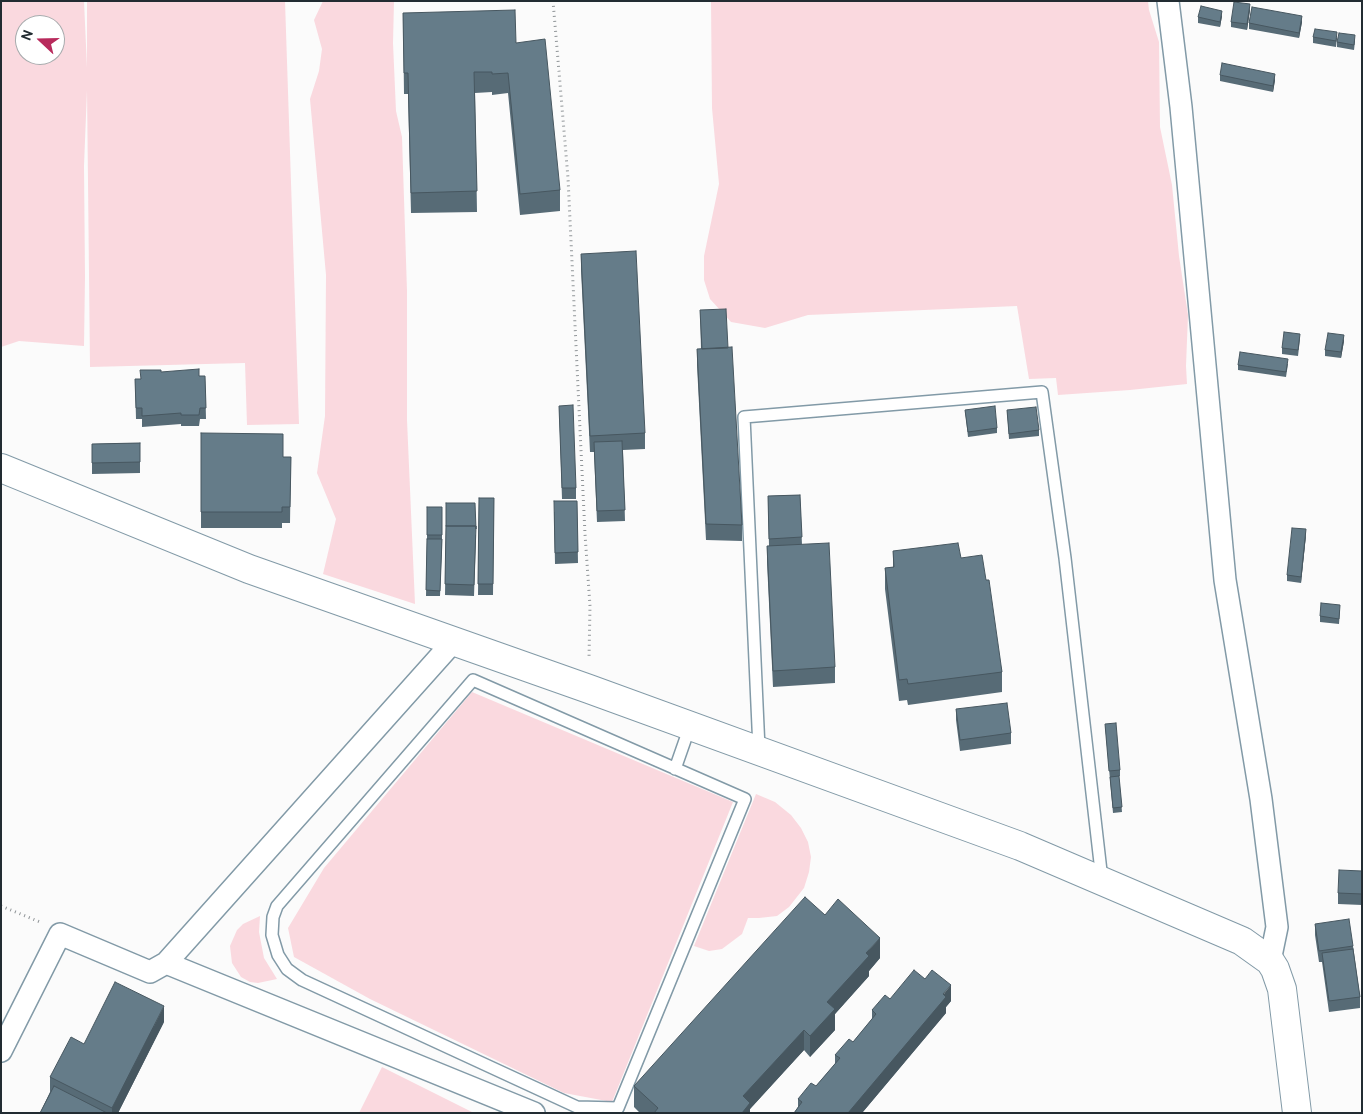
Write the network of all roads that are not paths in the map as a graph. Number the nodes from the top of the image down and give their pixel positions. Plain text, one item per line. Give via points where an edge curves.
1 (1168, 1) edge
2 (1, 468) edge
3 (454, 642) junction
4 (690, 726) junction
5 (760, 751) junction
6 (675, 769) junction
7 (1102, 881) junction
8 (1270, 960) junction
9 (166, 963) junction
10 (1, 1051) edge
11 (534, 1113) edge
12 (1297, 1113) edge

1 - 8 street via 1182,117 1225,580 1261,799 1277,927
2 - 3 street via 250,569
3 - 4 street
3 - 9 street
4 - 5 street
4 - 6 lane
5 - 7 street via 1020,846
5 - 7 lane via 744,417 1042,392 1065,558
6 - 6 lane via 745,800 618,1108 577,1107 302,980 287,969 278,954 272,935 277,906 472,680
7 - 8 street via 1242,942
8 - 12 street via 1282,989
9 - 10 street via 150,972 60,934
9 - 11 street

